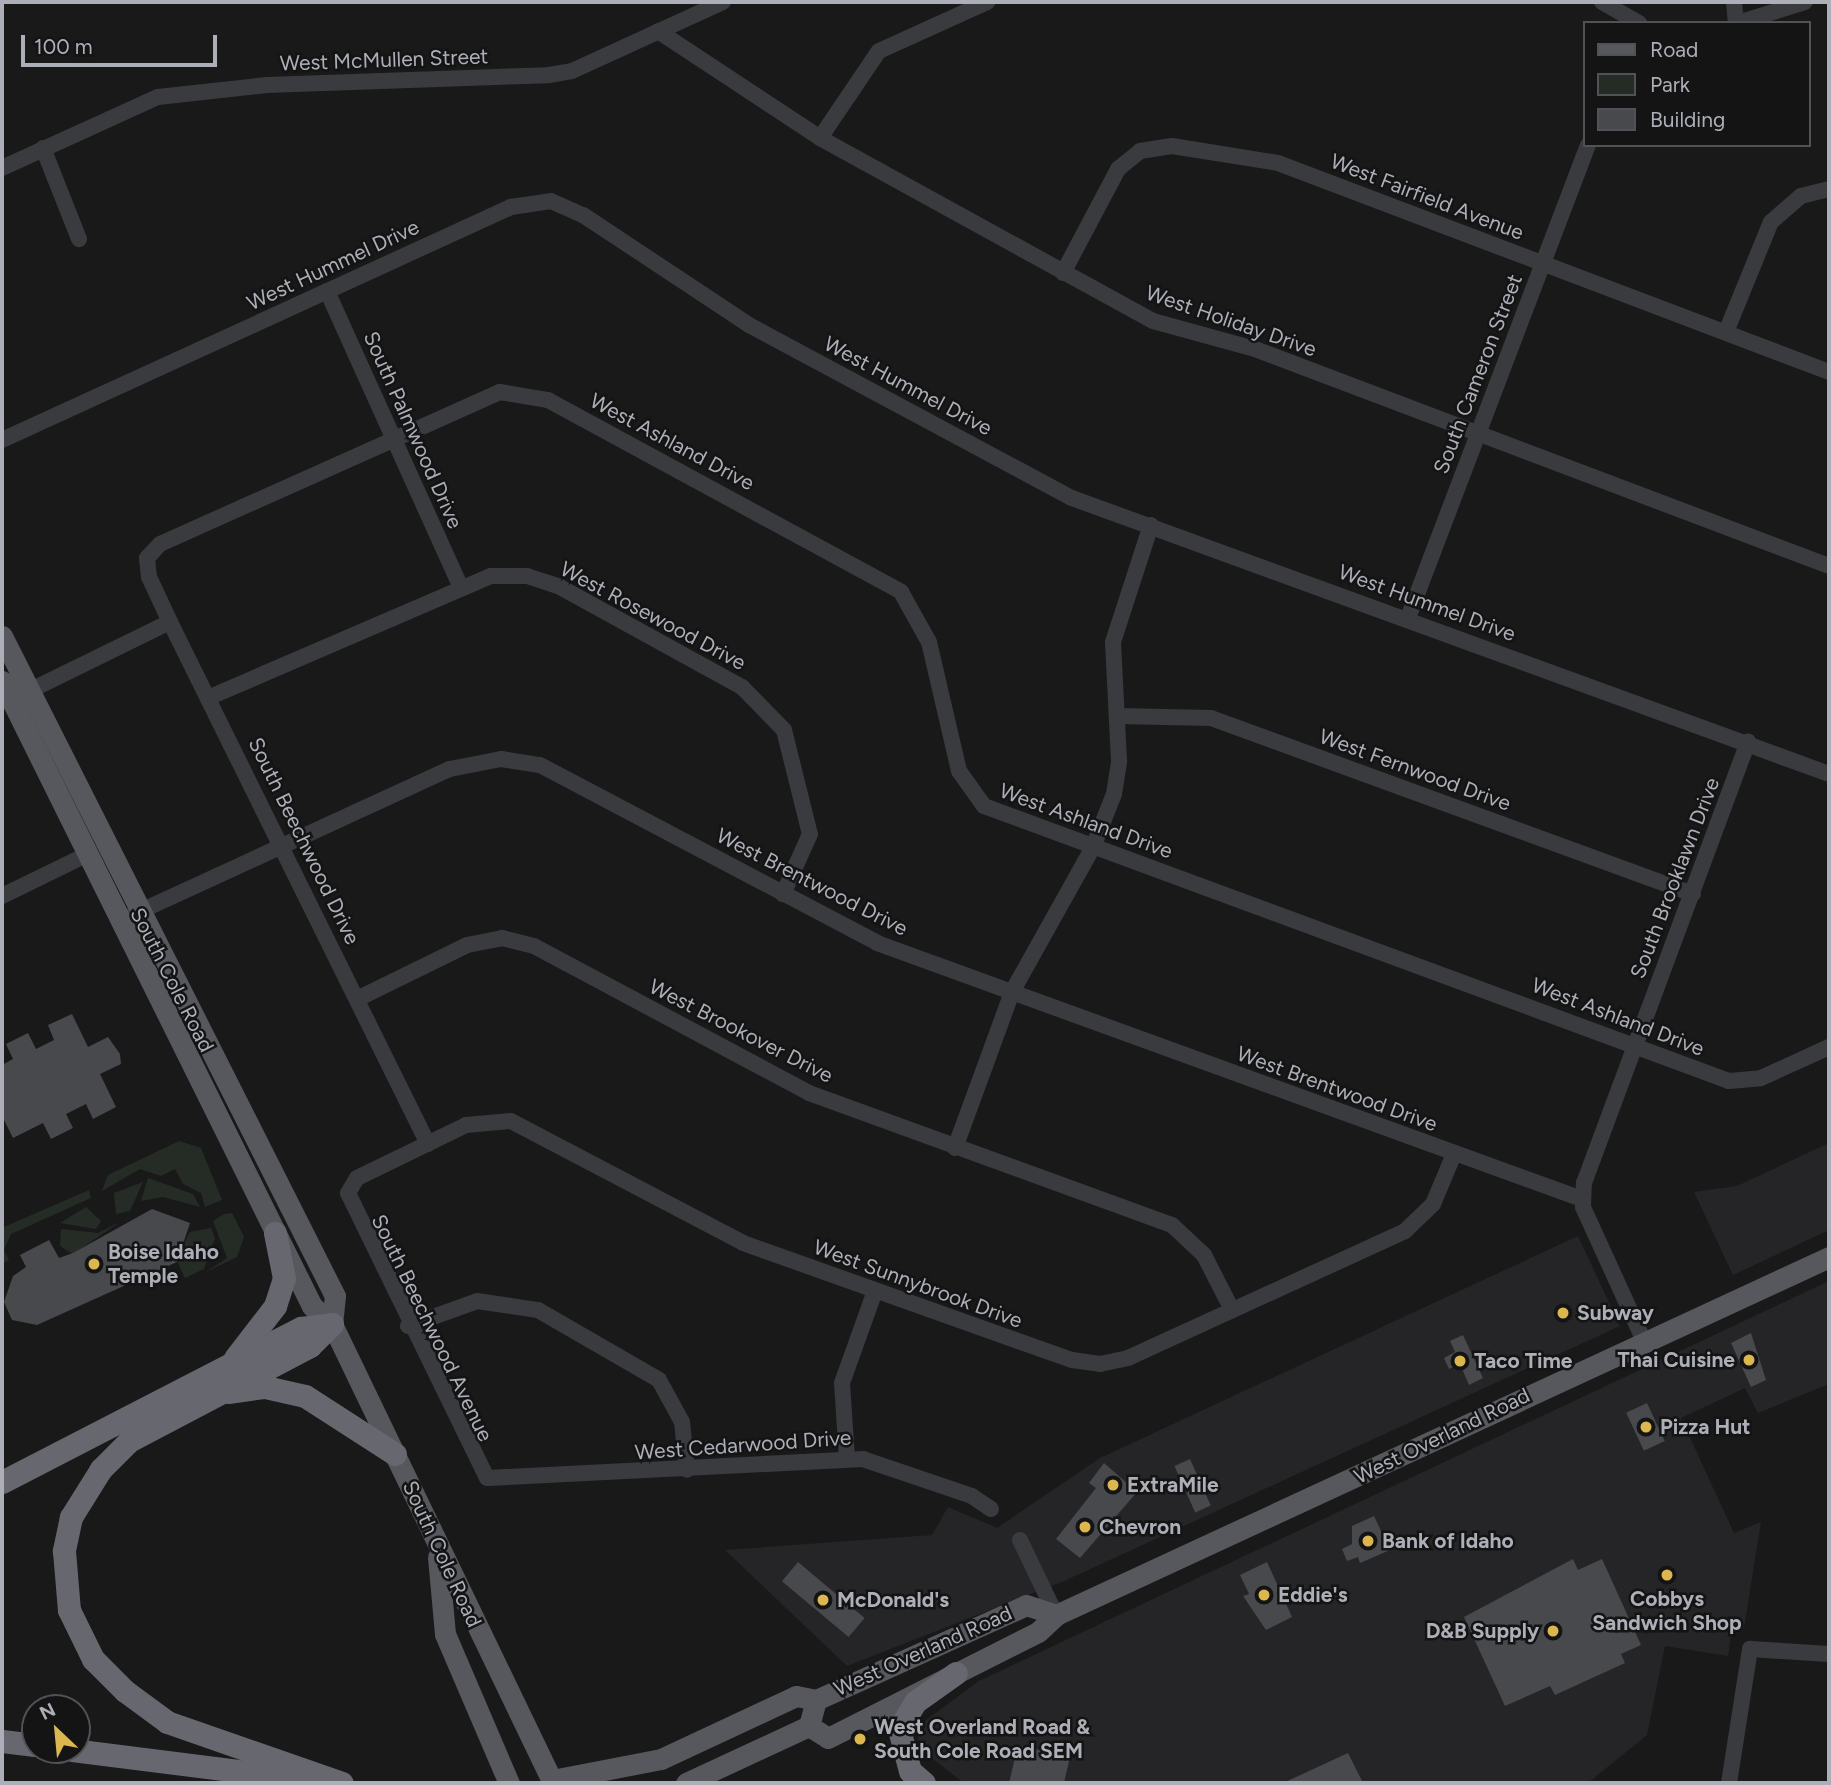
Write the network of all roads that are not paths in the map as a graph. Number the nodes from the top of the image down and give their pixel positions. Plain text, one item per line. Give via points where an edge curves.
1 (723, 2) edge
2 (987, 2) edge
3 (1602, 2) edge
4 (1734, 2) edge
5 (1805, 2) edge
6 (1634, 21) edge
7 (1737, 21) edge
8 (1743, 21) edge
9 (659, 31) junction
10 (820, 138) junction
11 (1587, 147) edge
12 (43, 148) junction
13 (2, 168) edge
14 (1829, 190) edge
15 (79, 239) dead end
16 (1543, 263) junction
17 (1063, 273) junction
18 (327, 291) junction
19 (1726, 332) junction
20 (1829, 372) edge
21 (1478, 434) junction
22 (394, 438) junction
23 (2, 440) edge
24 (1151, 525) junction
25 (147, 558) joint
26 (1829, 566) edge
27 (460, 586) junction
28 (1408, 618) junction
29 (170, 622) junction
30 (2, 636) edge
31 (2, 681) edge
32 (29, 691) junction
33 (211, 698) junction
34 (1117, 716) junction
35 (28, 734) junction
36 (1748, 742) junction
37 (64, 763) junction
38 (1829, 774) edge
39 (282, 847) junction
40 (1093, 847) junction
41 (88, 854) junction
42 (783, 894) junction
43 (1693, 894) junction
44 (2, 896) edge
45 (129, 917) junction
46 (1012, 992) junction
47 (359, 998) junction
48 (1634, 1045) junction
49 (1829, 1047) edge
50 (428, 1144) junction
51 (955, 1148) junction
52 (1454, 1154) junction
53 (348, 1193) joint
54 (1582, 1199) junction
55 (275, 1233) junction
56 (1829, 1256) edge
57 (874, 1291) junction
58 (1232, 1310) junction
59 (332, 1324) junction
60 (408, 1326) junction
61 (1644, 1341) junction
62 (229, 1366) junction
63 (214, 1394) junction
64 (395, 1454) junction
65 (847, 1458) junction
66 (36, 1465) junction
67 (687, 1470) junction
68 (2, 1475) edge
69 (487, 1478) joint
70 (2, 1482) edge
71 (991, 1510) dead end
72 (1020, 1540) dead end
73 (437, 1545) junction
74 (1056, 1615) junction
75 (1829, 1654) edge
76 (956, 1673) junction
77 (816, 1700) junction
78 (809, 1726) junction
79 (2, 1741) edge
80 (21, 1743) edge
81 (91, 1752) edge
82 (552, 1782) edge
83 (331, 1783) edge
84 (342, 1783) edge
85 (509, 1783) edge
86 (686, 1783) edge
87 (924, 1783) edge
88 (1729, 1783) edge

1 - 9 street, West McMullen Street
2 - 10 street via 879,51
3 - 6 street
4 - 7 street
5 - 8 street
9 - 10 street, West Holiday Drive
9 - 12 street, West McMullen Street via 549,75 267,85 158,97
10 - 17 street, West Holiday Drive
11 - 16 street, South Cameron Street
12 - 13 street, West McMullen Street
12 - 15 street
14 - 19 street via 1801,195 1771,222
16 - 17 street, West Fairfield Avenue via 1278,163 1172,146 1140,151 1118,169
16 - 19 street, West Fairfield Avenue
16 - 21 street, South Cameron Street
17 - 21 street, West Holiday Drive via 1153,321 1255,349
18 - 22 street, South Palmwood Drive
18 - 23 street, West Hummel Drive
18 - 24 street, West Hummel Drive via 511,206 551,201 583,215 748,325 1072,498
19 - 20 street, West Fairfield Avenue
21 - 26 street, West Holiday Drive
21 - 28 street, South Cameron Street
22 - 25 street, West Ashland Drive via 160,544
22 - 27 street, South Palmwood Drive
22 - 40 street, West Ashland Drive via 482,396 534,394 880,575 917,612 959,771 972,796
24 - 28 street, West Hummel Drive
24 - 34 street via 1115,630
25 - 29 street, South Beechwood Drive via 149,577
27 - 33 street, West Rosewood Drive
27 - 42 street, West Rosewood Drive via 491,576 527,576 560,587 758,699 789,740 810,819 807,848
28 - 36 street, West Hummel Drive
29 - 32 street
29 - 33 street, South Beechwood Drive
30 - 32 main road, South Cole Road
31 - 35 main road, South Cole Road
32 - 37 main road, South Cole Road
33 - 39 street, South Beechwood Drive
34 - 40 street via 1118,778
34 - 43 street, West Fernwood Drive via 1211,718
35 - 37 main road
35 - 41 main road, South Cole Road
36 - 38 street, West Hummel Drive
36 - 43 street, South Brooklawn Drive
37 - 45 main road, South Cole Road
39 - 42 street, West Brentwood Drive via 450,769 501,759 559,773
39 - 45 street, West Brentwood Drive
39 - 47 street, South Beechwood Drive
40 - 46 street
40 - 48 street, West Ashland Drive
41 - 44 street
41 - 45 main road, South Cole Road
42 - 46 street, West Brentwood Drive via 877,943
43 - 48 street, South Brooklawn Drive
45 - 55 main road, South Cole Road
45 - 59 main road, South Cole Road via 335,1296
46 - 51 street
46 - 52 street, West Brentwood Drive
47 - 50 street, South Beechwood Drive
47 - 51 street, West Brookover Drive via 467,945 518,941 809,1093
48 - 49 street, West Ashland Drive via 1745,1082
48 - 54 street, South Brooklawn Drive
50 - 53 street, West Sunnybrook Drive via 357,1178
50 - 57 street, West Sunnybrook Drive via 490,1120 532,1127 744,1243
51 - 58 street, West Brookover Drive via 1172,1225 1205,1255
52 - 54 street, West Brentwood Drive
52 - 58 street, West Sunnybrook Drive via 1433,1204 1405,1231
53 - 60 street, South Beechwood Avenue
54 - 61 street
55 - 59 main road, South Cole Road via 312,1306
55 - 62 highway via 284,1278 275,1306
56 - 61 main road, West Overland Road
57 - 58 street, West Sunnybrook Drive via 1072,1360 1100,1364 1128,1358
57 - 65 street via 842,1383
59 - 62 highway via 301,1328
59 - 63 highway via 310,1346
59 - 64 main road, South Cole Road
60 - 67 street via 477,1301 538,1310 659,1380 682,1422
60 - 69 street, South Beechwood Avenue
61 - 74 main road, West Overland Road
62 - 66 highway
63 - 64 highway via 265,1387 305,1396
63 - 84 highway via 129,1441 101,1469 71,1517 64,1552 69,1610 93,1659 167,1722
64 - 73 main road, South Cole Road
65 - 67 street, West Cedarwood Drive
65 - 71 street, West Cedarwood Drive via 873,1460 972,1496
66 - 68 highway
66 - 70 highway
67 - 69 street, West Cedarwood Drive
72 - 74 street
73 - 82 main road, South Cole Road
73 - 85 main road via 445,1634
74 - 76 main road, West Overland Road via 1038,1632
74 - 77 main road, West Overland Road via 1026,1605
75 - 88 street via 1750,1649
76 - 78 main road, West Overland Road via 828,1738
76 - 87 highway via 915,1702 899,1729 910,1772
77 - 78 main road, West Overland Road
77 - 82 main road via 796,1696 661,1759
78 - 86 main road
79 - 80 highway
81 - 83 highway

